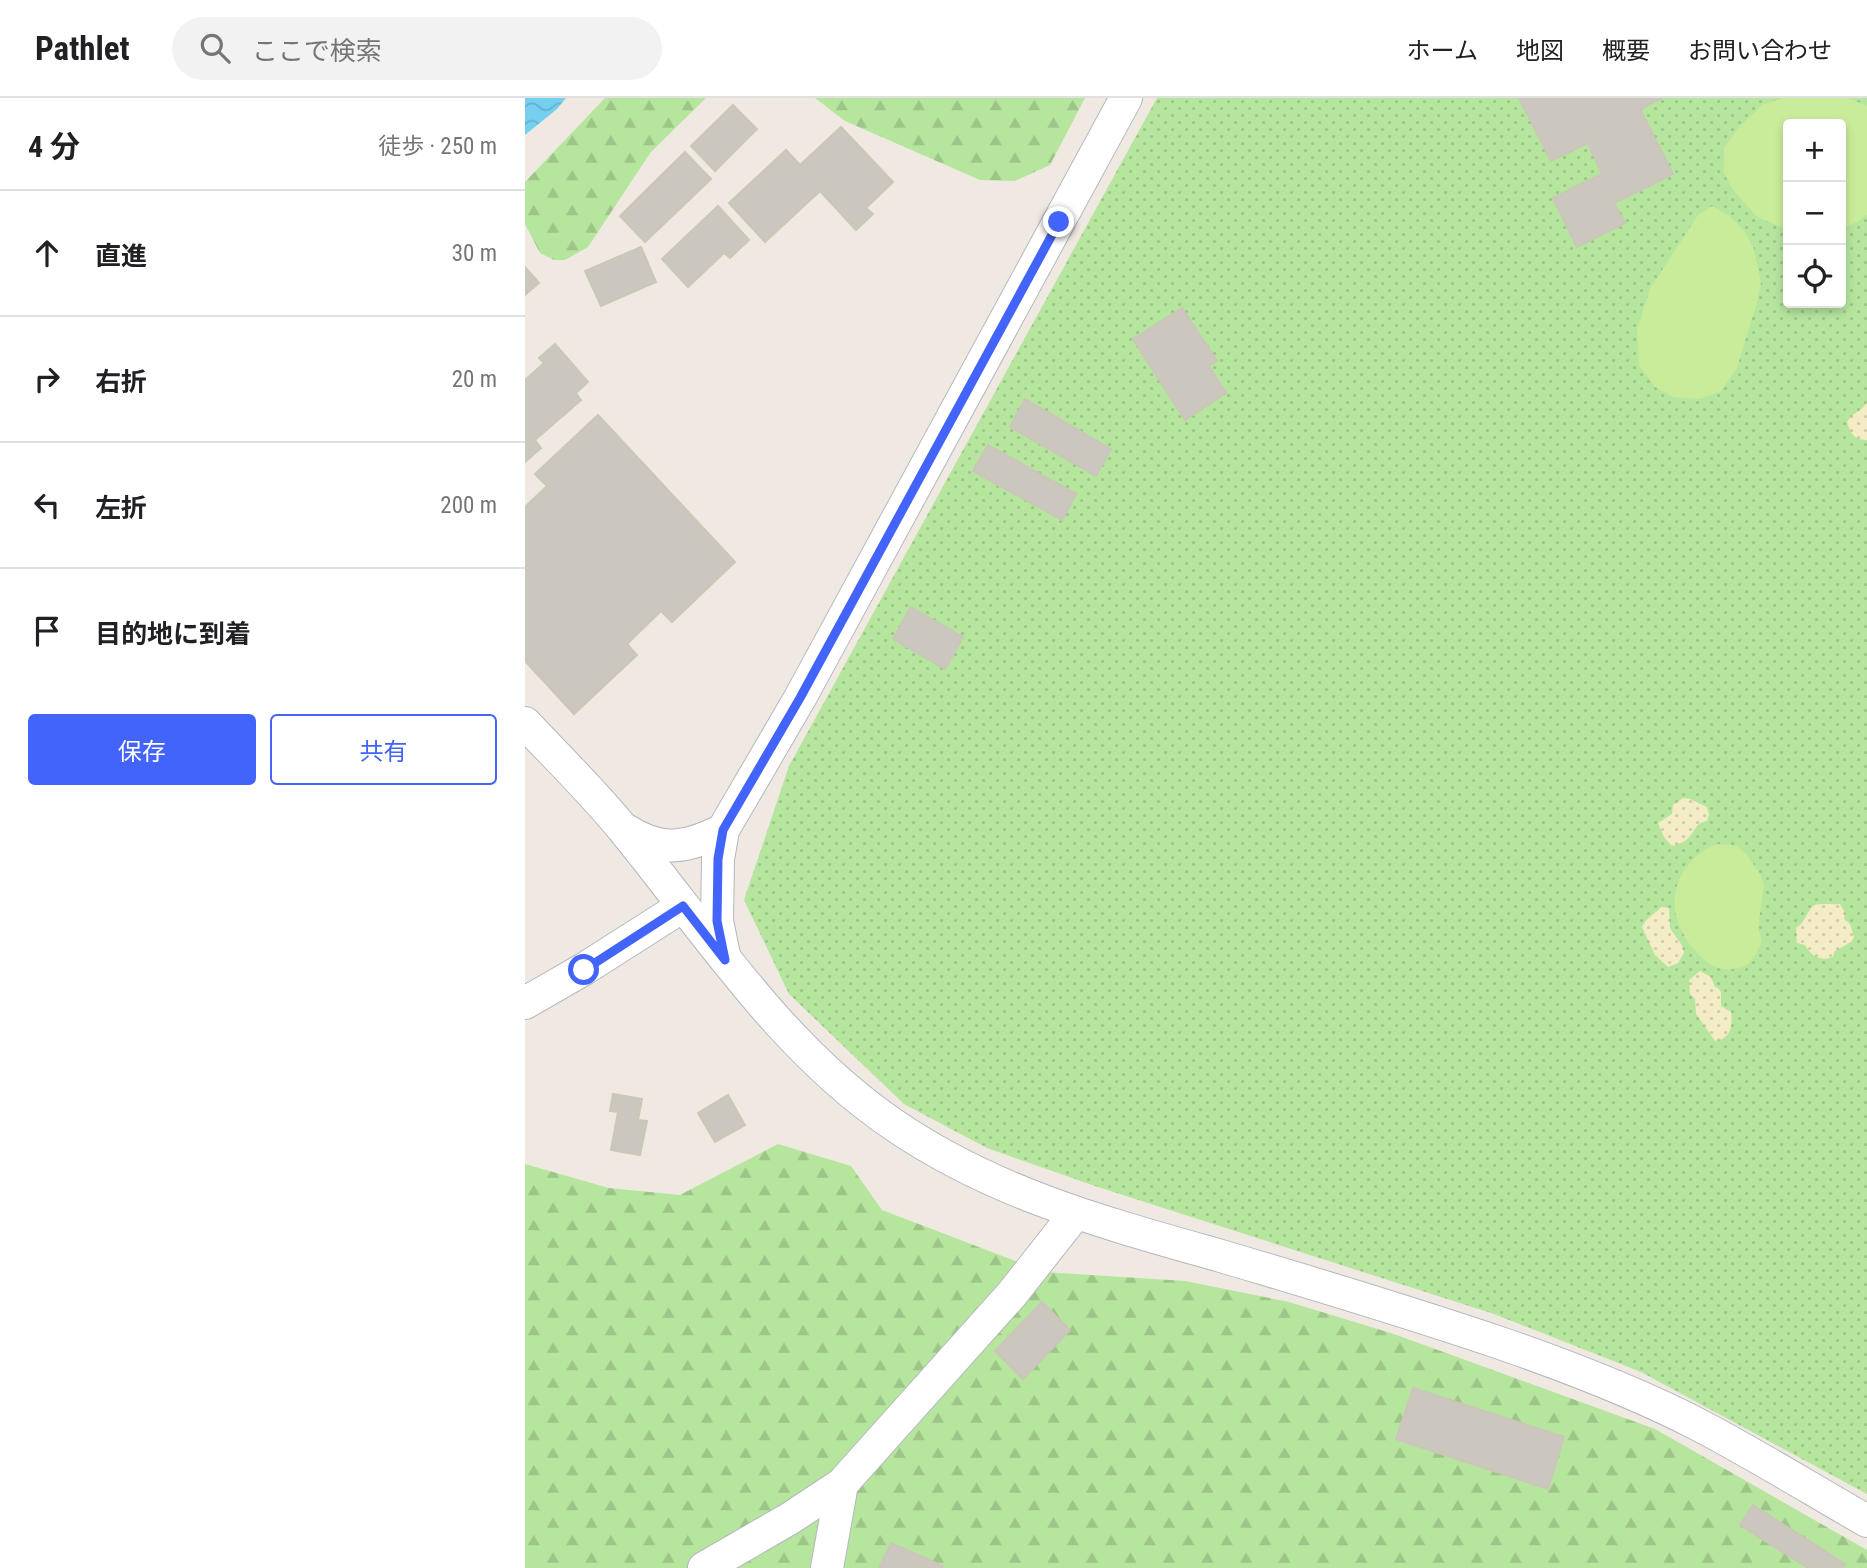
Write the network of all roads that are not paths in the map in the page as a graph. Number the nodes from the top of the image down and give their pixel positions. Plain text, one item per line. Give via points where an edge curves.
1 (1126, 98) edge
2 (525, 723) edge
3 (621, 827) junction
4 (723, 830) junction
5 (683, 906) junction
6 (725, 960) junction
7 (525, 1003) edge
8 (1075, 1214) junction
9 (842, 1484) junction
10 (1867, 1521) edge
11 (704, 1568) edge
12 (827, 1568) edge

1 - 4 street via 800,698
2 - 3 street
3 - 4 street via 642,840 674,846
3 - 5 street
4 - 6 street via 716,910
5 - 6 street
5 - 7 street
6 - 8 street via 818,1064 892,1124 969,1169
8 - 9 street via 1012,1294
8 - 10 street via 1494,1341 1626,1390 1700,1426
9 - 11 street
9 - 12 street

